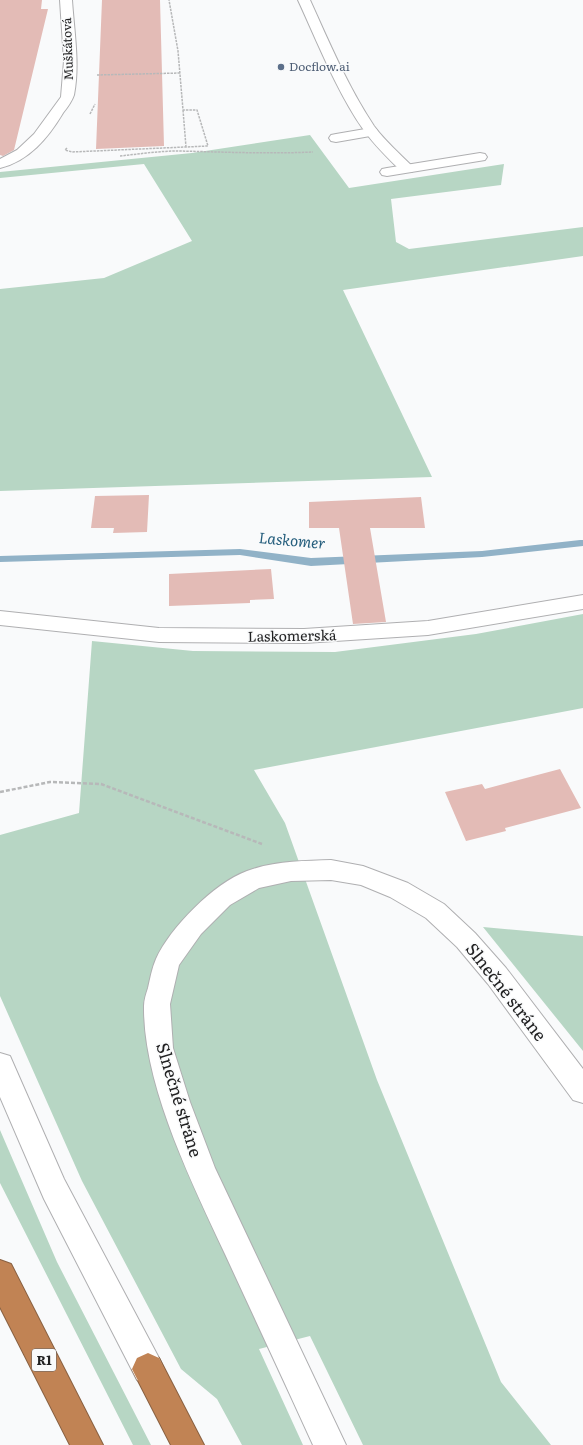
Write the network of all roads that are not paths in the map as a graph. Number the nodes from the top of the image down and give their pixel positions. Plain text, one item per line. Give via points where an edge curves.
1 (66, 0) edge
2 (304, 0) edge
3 (371, 132) junction
4 (336, 138) dead end
5 (480, 158) dead end
6 (0, 164) edge
7 (407, 169) junction
8 (387, 172) dead end
9 (583, 602) edge
10 (0, 618) edge
11 (0, 1065) edge
12 (583, 1092) edge
13 (0, 1276) edge
14 (148, 1370) joint
15 (87, 1445) edge
16 (188, 1445) edge
17 (330, 1445) edge

1 - 6 street, Muškátová via 69,42 67,97 31,147 20,156
2 - 3 street via 337,72
3 - 4 street
3 - 7 street
5 - 7 street
7 - 8 street
9 - 10 street, Laskomerská via 428,628 304,636 159,635
11 - 14 street via 54,1189
12 - 17 street, Slnečné stráne via 497,976 466,940 434,911 399,890 363,876 331,870 291,871 253,880 221,898 192,927 166,962 157,1012 160,1048 176,1102 202,1172
13 - 15 highway, R1
14 - 16 highway

